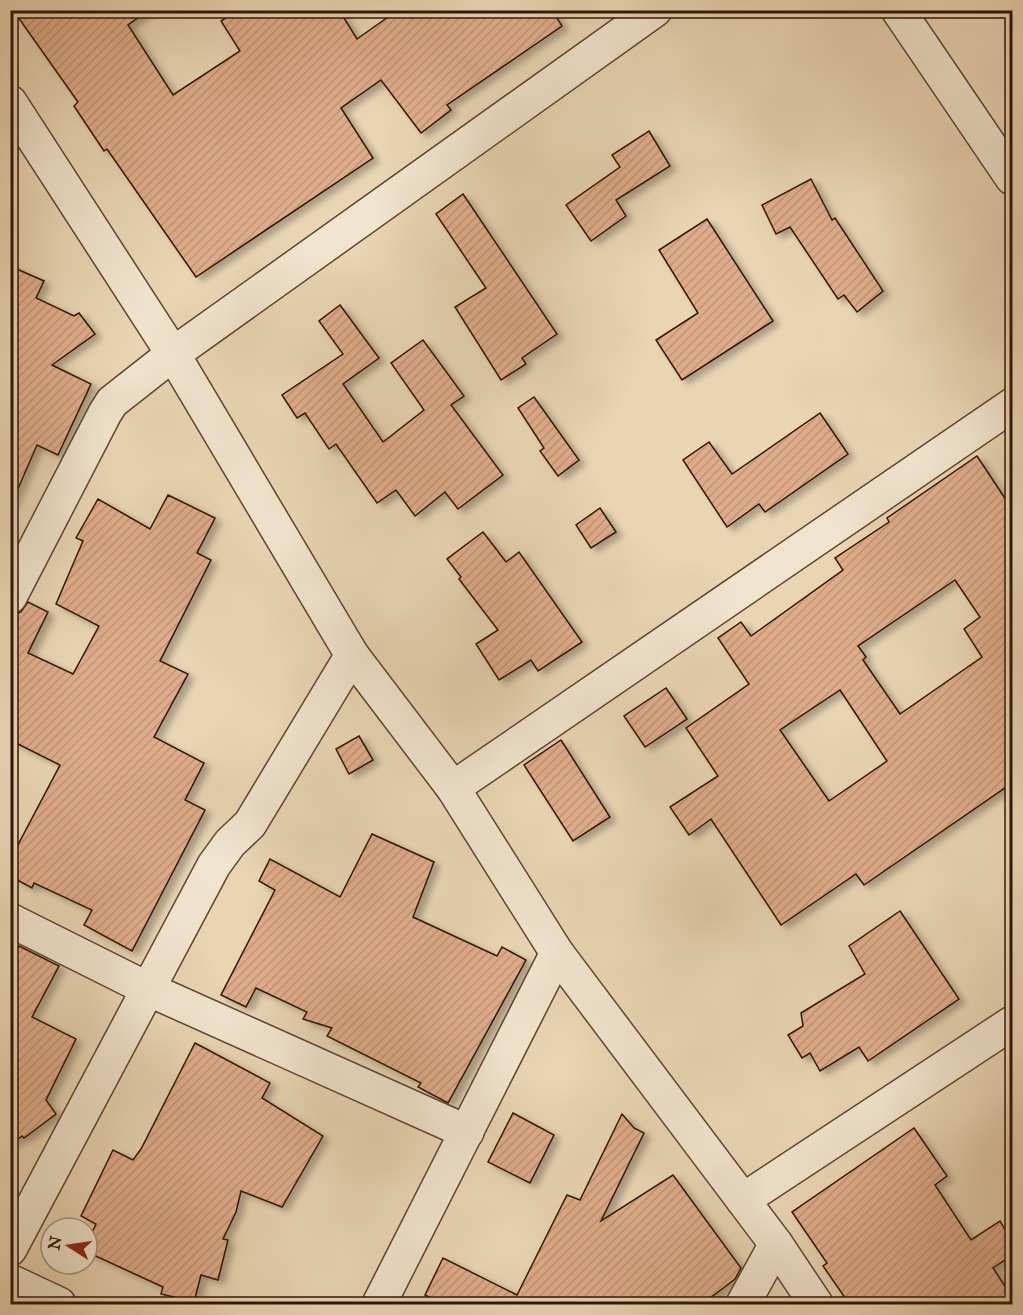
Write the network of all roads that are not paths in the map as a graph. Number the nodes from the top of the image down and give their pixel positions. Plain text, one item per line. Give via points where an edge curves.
1 (655, 10) edge
2 (898, 10) edge
3 (10, 102) edge
4 (1012, 178) edge
5 (172, 354) junction
6 (1012, 405) edge
7 (10, 597) edge
8 (352, 655) junction
9 (453, 788) junction
10 (10, 920) edge
11 (557, 953) junction
12 (150, 990) junction
13 (1012, 1023) edge
14 (467, 1132) junction
15 (743, 1200) junction
16 (776, 1244) junction
17 (10, 1249) edge
18 (10, 1281) edge
19 (58, 1305) edge
20 (379, 1305) edge
21 (743, 1305) edge
22 (816, 1305) edge

1 - 5 street
2 - 4 street
3 - 5 street
5 - 7 street via 112,402
5 - 8 street
6 - 9 street
8 - 9 street
8 - 12 street via 250,824 214,865
9 - 11 street
10 - 12 street
11 - 14 street
11 - 15 street
12 - 14 street
12 - 17 street
13 - 15 street
14 - 20 street
15 - 16 street
16 - 21 street
16 - 22 street
18 - 19 street

